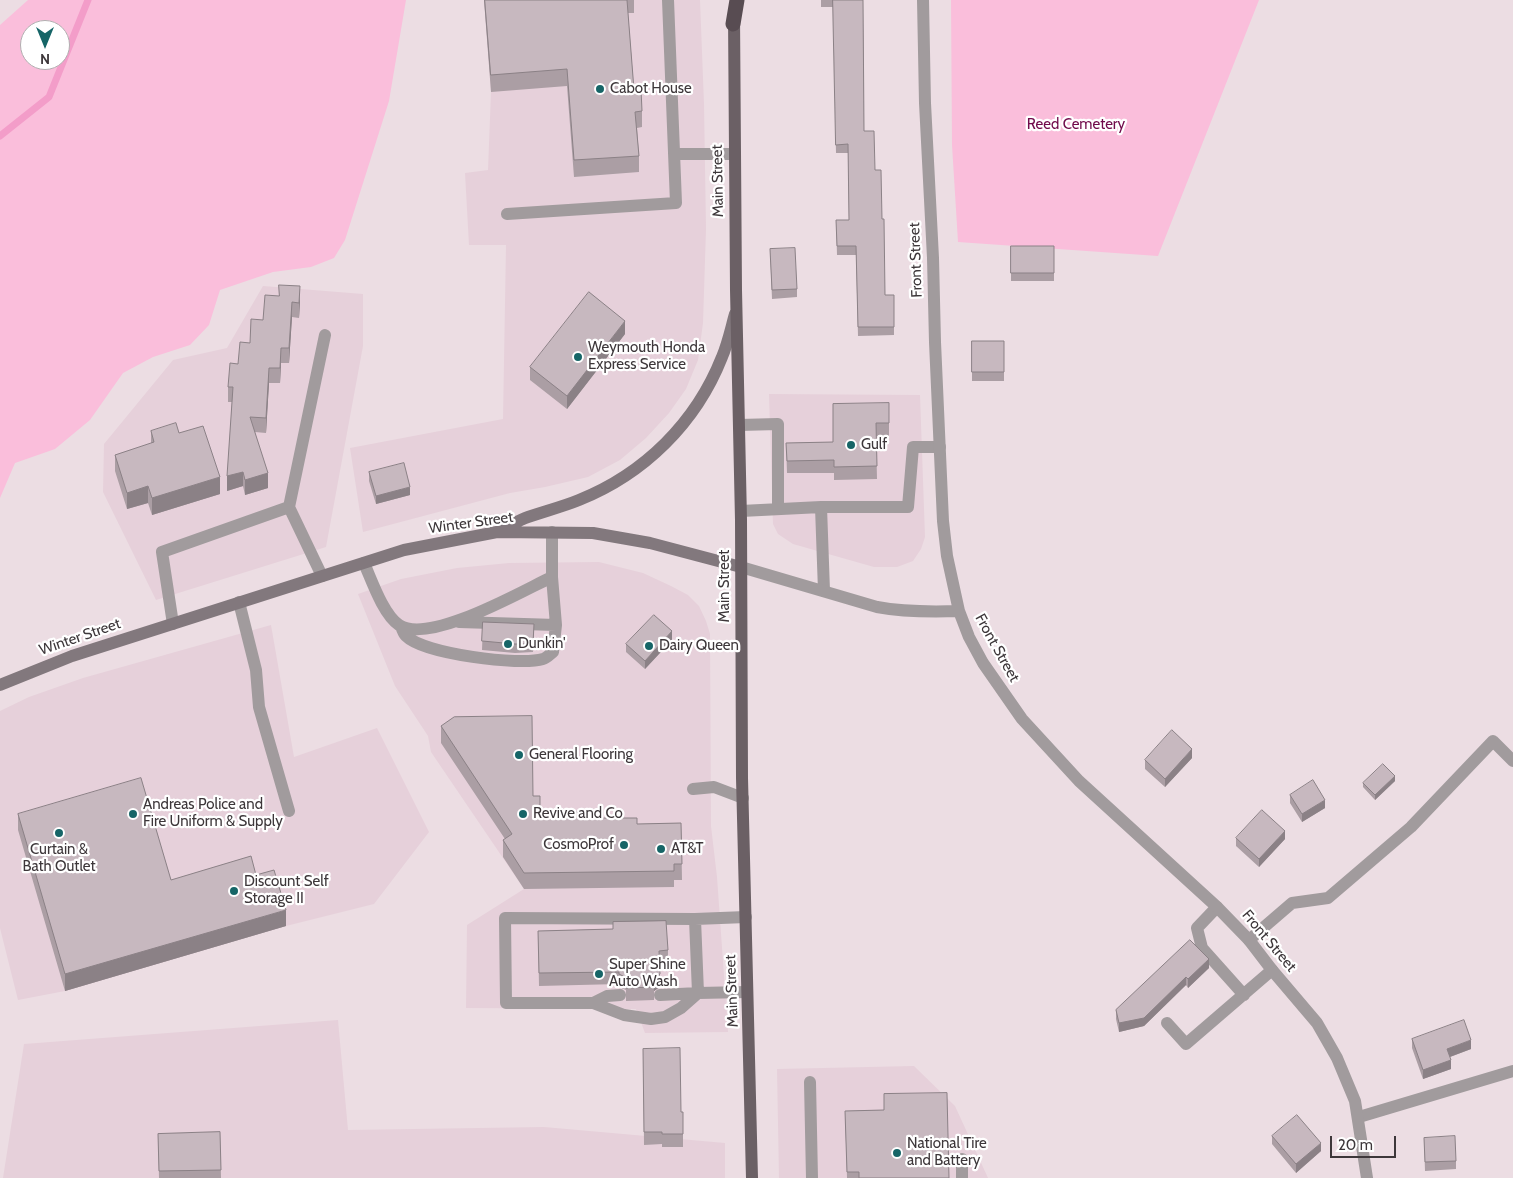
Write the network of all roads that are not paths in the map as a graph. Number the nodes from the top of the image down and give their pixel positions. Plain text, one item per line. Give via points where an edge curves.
1 (668, 0) edge
2 (729, 0) edge
3 (736, 0) edge
4 (923, 0) edge
5 (733, 24) junction
6 (674, 154) junction
7 (734, 154) junction
8 (507, 214) dead end
9 (736, 309) junction
10 (325, 335) dead end
11 (739, 425) junction
12 (940, 446) junction
13 (289, 507) junction
14 (821, 507) junction
15 (778, 509) junction
16 (741, 511) junction
17 (496, 532) junction
18 (552, 532) junction
19 (364, 563) junction
20 (741, 567) junction
21 (322, 576) junction
22 (552, 577) junction
23 (824, 591) junction
24 (239, 602) junction
25 (959, 611) junction
26 (457, 622) junction
27 (173, 624) junction
28 (556, 625) junction
29 (401, 626) junction
30 (0, 684) edge
31 (1513, 761) edge
32 (693, 789) dead end
33 (743, 798) junction
34 (289, 811) dead end
35 (1218, 907) junction
36 (746, 917) junction
37 (695, 919) junction
38 (1249, 940) junction
39 (1272, 970) junction
40 (747, 992) junction
41 (698, 994) junction
42 (1244, 994) junction
43 (620, 995) dead end
44 (660, 995) dead end
45 (593, 1003) junction
46 (1167, 1023) dead end
47 (1513, 1071) edge
48 (810, 1082) dead end
49 (1358, 1117) junction
50 (962, 1159) dead end
51 (752, 1178) edge
52 (812, 1178) edge
53 (962, 1178) edge
54 (1367, 1178) edge

1 - 6 street
2 - 5 main road, Main Street
3 - 5 highway
4 - 12 street, Front Street
5 - 7 main road, Main Street
6 - 7 street
6 - 8 street via 676,203
7 - 9 main road, Main Street
9 - 11 main road, Main Street
9 - 17 main road via 723,356 704,395 658,452 628,475 580,500 527,517
10 - 13 street
11 - 15 street via 778,424
11 - 16 main road, Main Street
12 - 14 street via 913,447 908,507
12 - 25 street, Front Street via 947,556
13 - 21 street
13 - 27 street via 162,552
14 - 15 street
14 - 23 street
15 - 16 street
16 - 20 main road, Main Street
17 - 18 main road, Winter Street
17 - 19 main road, Winter Street via 404,550
18 - 20 main road, Winter Street via 622,537
18 - 22 street
19 - 21 main road, Winter Street
19 - 29 street via 389,615
20 - 23 street, Winter Street
20 - 33 main road, Main Street
21 - 24 main road, Winter Street
22 - 26 street
22 - 28 street
23 - 25 street, Winter Street via 897,611
24 - 27 main road, Winter Street
24 - 34 street via 256,670 259,707
25 - 35 street, Front Street via 983,663 1022,719 1079,781
26 - 28 street
26 - 29 street via 420,629
27 - 30 main road, Winter Street via 72,656
28 - 29 street via 553,652 544,659 530,660 487,659 432,649 406,637
31 - 38 street via 1493,741 1411,827 1328,898 1292,903
32 - 33 street via 714,787
33 - 36 main road, Main Street
35 - 38 street, Front Street
35 - 42 street via 1197,928 1202,948
36 - 37 street
36 - 40 main road, Main Street
37 - 41 street
37 - 45 street via 505,918 506,1003
38 - 39 street, Front Street
39 - 42 street
39 - 49 street, Front Street via 1317,1023 1348,1082
40 - 41 street
40 - 51 main road, Main Street
41 - 44 street
41 - 45 street via 665,1017 651,1019 624,1015
42 - 46 street via 1186,1044
43 - 45 street via 607,996
47 - 49 street
48 - 52 street
49 - 54 street, Front Street
50 - 53 street

